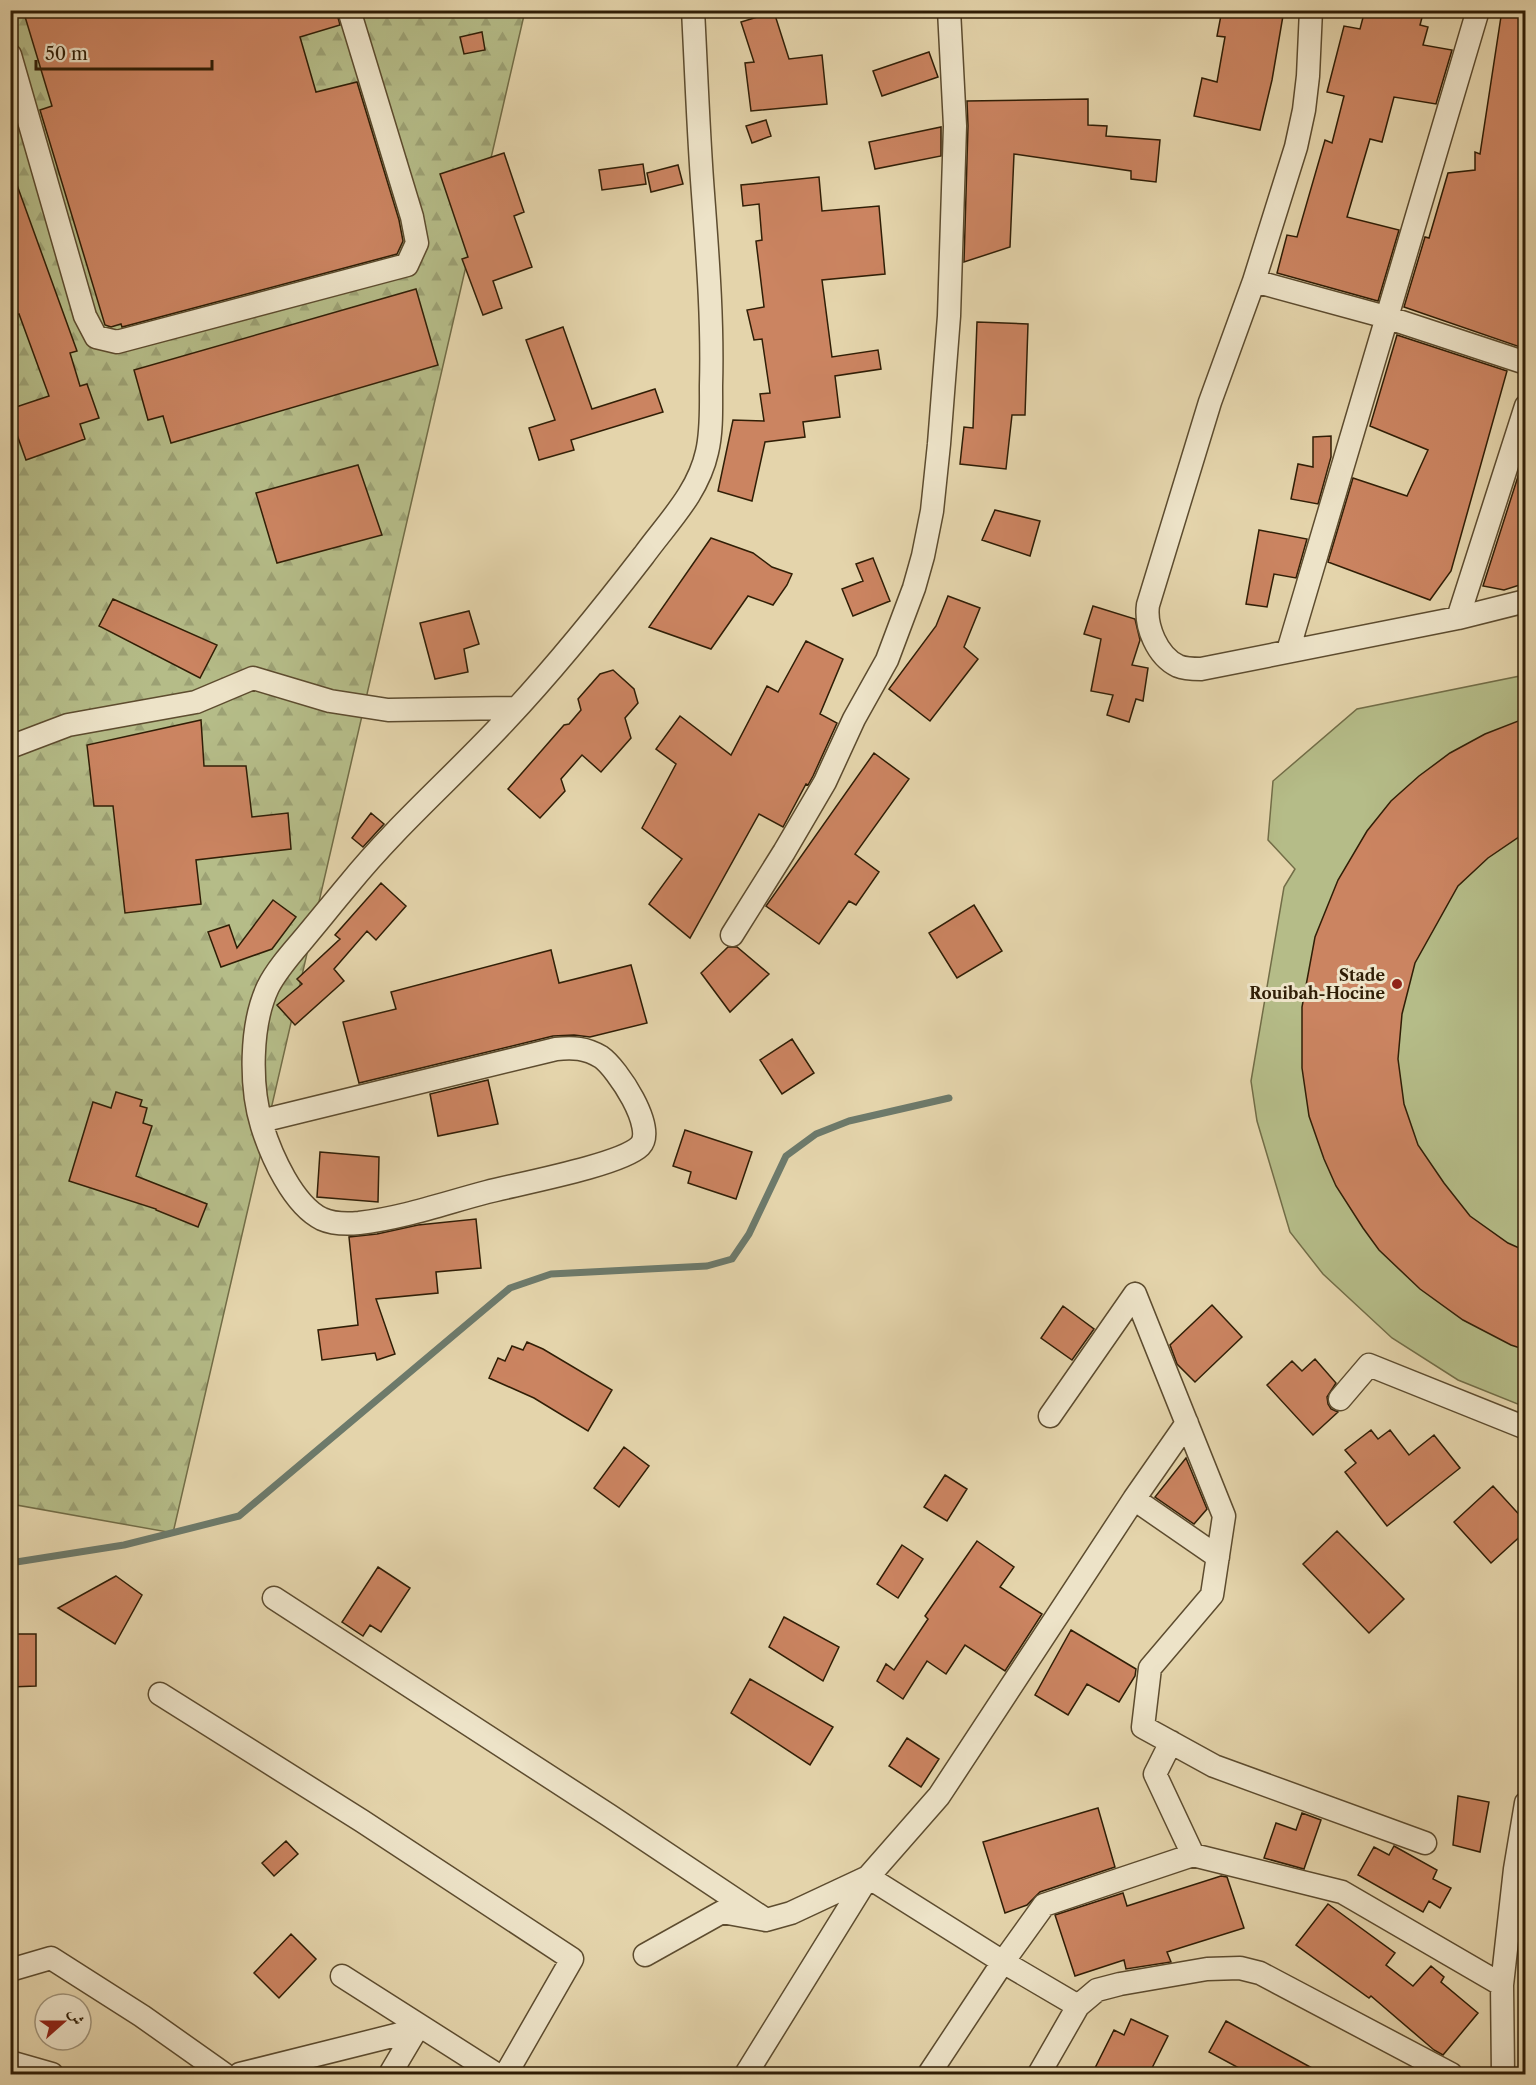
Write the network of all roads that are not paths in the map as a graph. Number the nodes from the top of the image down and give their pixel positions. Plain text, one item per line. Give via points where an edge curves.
1 (349, 10) edge
2 (693, 10) edge
3 (949, 10) edge
4 (1311, 10) edge
5 (1478, 10) edge
6 (10, 55) edge
7 (1254, 281) junction
8 (1386, 317) junction
9 (1526, 363) edge
10 (1526, 406) edge
11 (1526, 601) edge
12 (1458, 618) junction
13 (1288, 651) junction
14 (517, 708) junction
15 (10, 747) edge
16 (732, 934) dead end
17 (261, 1121) junction
18 (1340, 1399) dead end
19 (1050, 1416) dead end
20 (1187, 1422) junction
21 (1526, 1428) edge
22 (1134, 1499) junction
23 (1218, 1557) junction
24 (274, 1598) dead end
25 (160, 1694) dead end
26 (1171, 1742) junction
27 (1526, 1803) edge
28 (1425, 1843) dead end
29 (1193, 1855) junction
30 (868, 1877) junction
31 (766, 1920) junction
32 (645, 1955) dead end
33 (1003, 1962) junction
34 (10, 1970) edge
35 (342, 1976) dead end
36 (1502, 1985) junction
37 (1078, 2006) junction
38 (418, 2028) junction
39 (10, 2062) edge
40 (52, 2074) edge
41 (224, 2074) edge
42 (240, 2074) edge
43 (390, 2074) edge
44 (496, 2074) edge
45 (506, 2074) edge
46 (746, 2074) edge
47 (929, 2074) edge
48 (1039, 2074) edge
49 (1451, 2074) edge
50 (1503, 2074) edge

1 - 6 street via 412,217 417,243 407,265 117,342 96,337 85,316
2 - 14 street via 713,331 708,447 703,467 680,508
3 - 16 street via 955,126 949,316 932,511 923,556 887,660 825,782
4 - 7 street via 1304,110
5 - 8 street
7 - 8 street
7 - 13 street via 1210,402 1148,605 1148,624 1160,649 1183,668 1201,669
8 - 9 street
8 - 13 street
10 - 12 street
11 - 12 street
12 - 13 street
14 - 15 street via 388,710 330,701 253,678 196,702 68,726
14 - 17 street via 367,861 268,987 258,1013 255,1053
17 - 17 street via 572,1047 598,1055 617,1072 644,1124 645,1137 636,1148 604,1162 414,1212 342,1223 323,1219 306,1207 279,1169
18 - 21 street via 1369,1365
19 - 20 street via 1135,1294
20 - 22 street
20 - 23 street via 1224,1515
22 - 23 street
22 - 30 street via 939,1796
23 - 26 street via 1212,1595 1150,1668 1143,1727
24 - 31 street
25 - 45 street via 572,1959
26 - 28 street via 1214,1766
26 - 29 street via 1155,1774
27 - 36 street
29 - 33 street via 1044,1905
29 - 36 street via 1342,1892
30 - 31 street
30 - 33 street
30 - 46 street
31 - 32 street via 722,1912
33 - 37 street
33 - 47 street
34 - 41 street via 51,1958
35 - 38 street
36 - 50 street
37 - 48 street
37 - 49 street via 1097,1990 1120,1983 1207,1969 1240,1968 1260,1973
38 - 42 street
38 - 43 street
38 - 44 street
39 - 40 street

